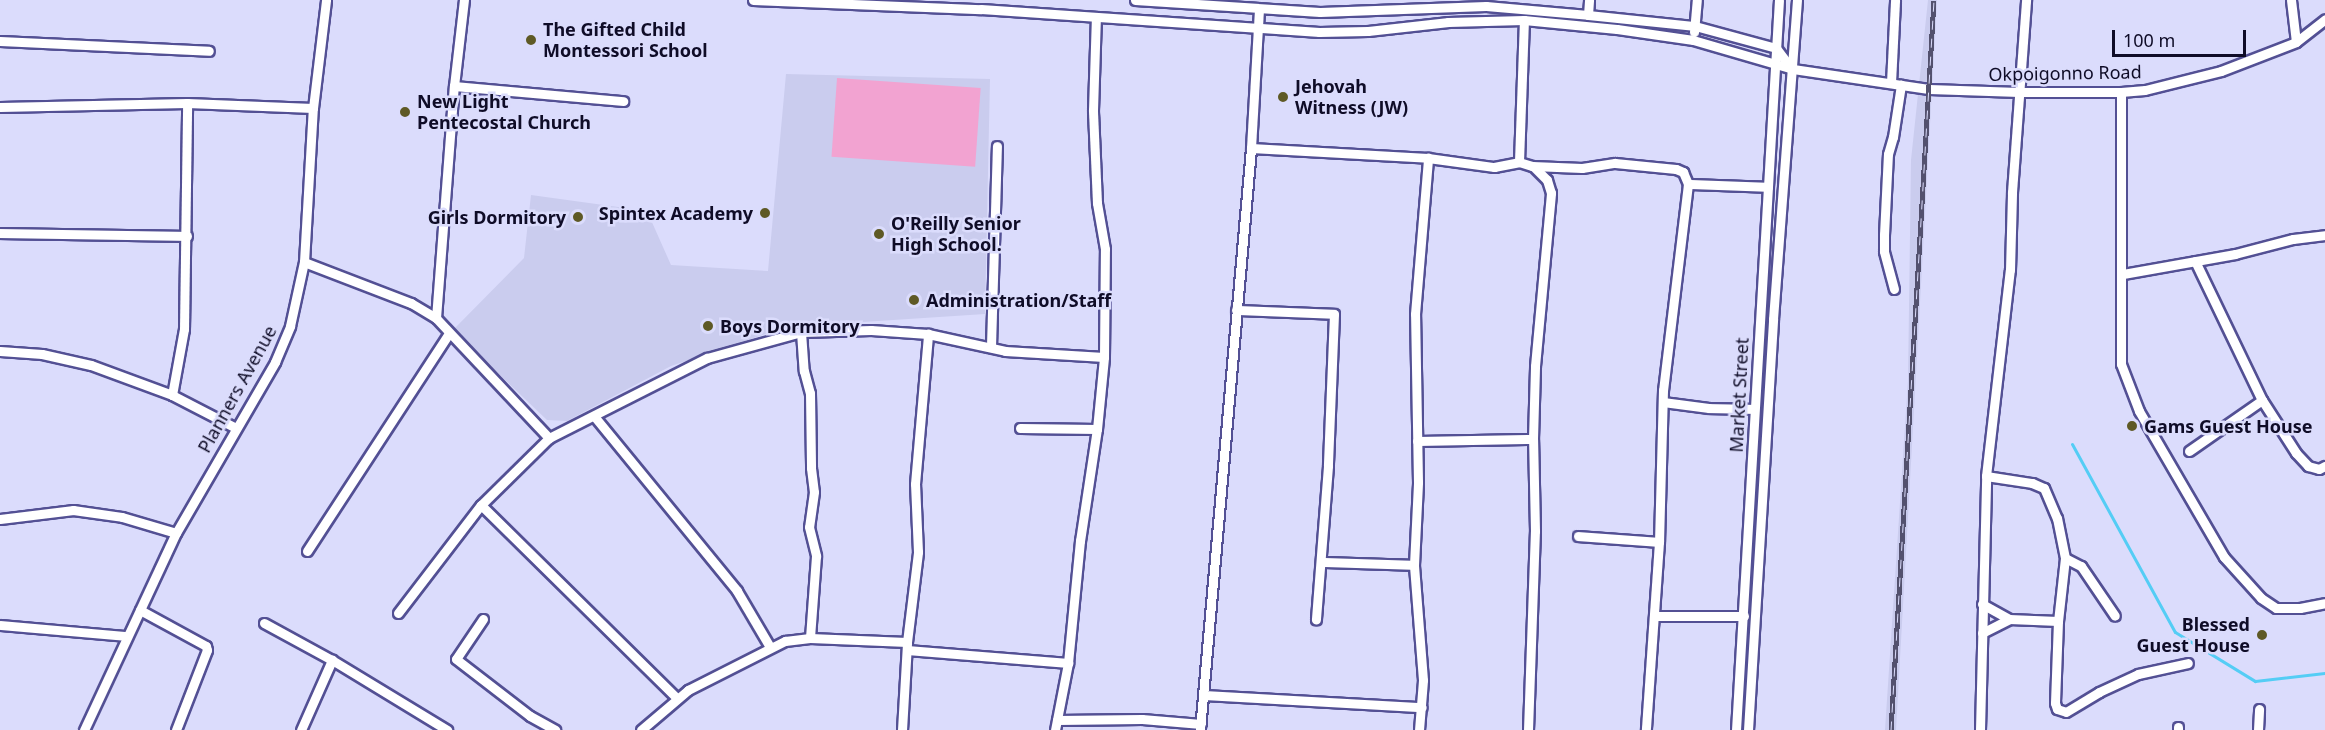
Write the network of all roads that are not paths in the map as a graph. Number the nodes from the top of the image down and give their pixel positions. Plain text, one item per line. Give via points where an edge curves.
1 (326, 0) edge
2 (464, 0) edge
3 (753, 0) edge
4 (947, 0) edge
5 (977, 0) edge
6 (1135, 0) edge
7 (1589, 0) edge
8 (1697, 0) edge
9 (1779, 0) edge
10 (1797, 0) edge
11 (1895, 0) edge
12 (2026, 0) edge
13 (2291, 0) edge
14 (1486, 3) edge
15 (937, 8) junction
16 (981, 9) junction
17 (1259, 9) junction
18 (1588, 15) junction
19 (1096, 17) junction
20 (2325, 19) edge
21 (1524, 20) junction
22 (1695, 26) junction
23 (1258, 30) junction
24 (1693, 40) junction
25 (0, 41) edge
26 (2296, 42) junction
27 (1776, 47) junction
28 (1794, 47) junction
29 (209, 51) dead end
30 (1775, 63) junction
31 (1793, 69) junction
32 (1896, 84) junction
33 (454, 86) junction
34 (2019, 92) junction
35 (2121, 92) junction
36 (623, 101) dead end
37 (187, 103) junction
38 (0, 107) edge
39 (313, 108) junction
40 (997, 146) dead end
41 (1251, 148) junction
42 (1428, 158) junction
43 (1519, 162) junction
44 (1532, 166) junction
45 (1688, 184) junction
46 (1768, 187) junction
47 (0, 233) edge
48 (2325, 235) edge
49 (187, 237) junction
50 (2194, 261) junction
51 (304, 262) junction
52 (2123, 274) junction
53 (1894, 290) dead end
54 (1236, 310) junction
55 (436, 318) junction
56 (801, 332) junction
57 (449, 333) junction
58 (928, 334) junction
59 (991, 346) junction
60 (0, 351) edge
61 (1104, 357) junction
62 (172, 395) junction
63 (2262, 400) junction
64 (1663, 402) junction
65 (1754, 409) junction
66 (594, 416) junction
67 (236, 428) junction
68 (1020, 428) dead end
69 (1097, 429) junction
70 (549, 438) junction
71 (1533, 439) junction
72 (1418, 441) junction
73 (2189, 451) dead end
74 (2325, 466) edge
75 (1986, 476) junction
76 (481, 505) junction
77 (0, 519) edge
78 (176, 533) junction
79 (1578, 536) dead end
80 (1659, 542) junction
81 (306, 550) dead end
82 (2065, 558) junction
83 (1321, 562) junction
84 (1414, 565) junction
85 (2325, 603) edge
86 (1982, 604) junction
87 (140, 610) junction
88 (398, 613) dead end
89 (1654, 616) junction
90 (1744, 616) junction
91 (2115, 616) dead end
92 (483, 619) dead end
93 (2009, 619) junction
94 (1316, 620) dead end
95 (2058, 621) junction
96 (264, 623) dead end
97 (0, 625) edge
98 (1982, 633) junction
99 (126, 636) junction
100 (810, 638) junction
101 (907, 646) junction
102 (770, 647) junction
103 (332, 660) junction
104 (1068, 663) junction
105 (2188, 663) dead end
106 (1204, 695) junction
107 (676, 698) junction
108 (1422, 707) junction
109 (2259, 709) dead end
110 (1057, 720) junction
111 (1200, 727) edge
112 (84, 730) edge
113 (176, 730) edge
114 (301, 730) edge
115 (447, 730) edge
116 (555, 730) edge
117 (641, 730) edge
118 (902, 730) edge
119 (1055, 730) edge
120 (1419, 730) edge
121 (1528, 730) edge
122 (1646, 730) edge
123 (1736, 730) edge
124 (1748, 730) edge
125 (1980, 730) edge
126 (2258, 730) edge

1 - 39 street, Planners Avenue
2 - 33 street
3 - 15 street, Okpoigonno Road
4 - 15 street
5 - 16 street
6 - 17 street
7 - 18 street
8 - 22 street
9 - 27 street, Market Street
10 - 28 street, Market Street
11 - 32 street
12 - 34 street
13 - 26 street
14 - 17 street via 1320,12
14 - 18 street
15 - 16 street, Okpoigonno Road
16 - 19 street, Okpoigonno Road
17 - 23 street
18 - 22 street
19 - 23 street, Okpoigonno Road
19 - 61 street via 1093,110 1097,203 1105,249
20 - 26 street, Okpoigonno Road
21 - 23 street, Okpoigonno Road via 1448,22 1368,31
21 - 24 street, Okpoigonno Road
21 - 43 street
22 - 24 street
22 - 27 street
23 - 41 street
24 - 30 street, Okpoigonno Road
25 - 29 street
26 - 35 street, Okpoigonno Road via 2221,71
27 - 28 street
27 - 30 street, Market Street
27 - 31 street
28 - 31 street, Market Street
30 - 31 street, Okpoigonno Road
30 - 46 street, Market Street
31 - 32 street, Okpoigonno Road
31 - 124 street, Market Street via 1789,82
32 - 34 street, Okpoigonno Road
32 - 53 street via 1884,235
33 - 36 street
33 - 55 street
34 - 35 street, Okpoigonno Road
34 - 75 street via 2010,270
35 - 52 street
37 - 38 street
37 - 39 street
37 - 49 street
39 - 51 street, Planners Avenue
40 - 59 street
41 - 42 street
41 - 54 street
42 - 43 street via 1494,167
42 - 72 street via 1415,314
43 - 44 street
44 - 45 street via 1582,168 1615,163 1676,169 1683,172
44 - 71 street via 1547,180 1551,193 1535,366
45 - 46 street
45 - 64 street
46 - 65 street, Market Street
47 - 49 street
48 - 50 street
49 - 62 street via 184,329
50 - 52 street
50 - 63 street
51 - 55 street via 411,303
51 - 67 street, Planners Avenue via 290,326
52 - 85 street via 2121,364 2139,411 2224,557 2261,598 2276,608
54 - 83 street via 1334,314
54 - 106 street
55 - 57 street
56 - 58 street via 871,330
56 - 66 street via 707,358
56 - 100 street via 810,393 814,492 809,527 816,556
57 - 70 street
57 - 81 street
58 - 59 street
58 - 101 street via 915,484 918,552
59 - 61 street via 1005,351
60 - 62 street via 42,354 91,365
61 - 69 street
62 - 67 street
63 - 73 street
63 - 74 street via 2308,466
64 - 65 street
64 - 80 street
65 - 90 street, Market Street
66 - 70 street
66 - 102 street via 737,591
67 - 78 street, Planners Avenue
68 - 69 street
69 - 104 street via 1080,541
70 - 76 street
71 - 72 street
71 - 121 street via 1535,531
72 - 84 street
75 - 82 street via 2044,488 2057,518
75 - 86 street
76 - 88 street
76 - 107 street
77 - 78 street via 73,510 122,517
78 - 87 street, Planners Avenue
79 - 80 street
80 - 89 street
82 - 91 street via 2081,566
82 - 95 street
83 - 84 street
83 - 94 street
84 - 108 street via 1423,665
86 - 93 street
86 - 98 street
87 - 99 street, Planners Avenue
87 - 113 street via 206,646
89 - 90 street
89 - 122 street
90 - 123 street, Market Street
92 - 116 street via 456,659 530,716
93 - 95 street
93 - 98 street
95 - 105 street via 2055,703 2060,711 2066,712 2138,674
96 - 103 street
97 - 99 street
98 - 125 street
99 - 112 street, Planners Avenue
100 - 101 street
100 - 102 street via 795,638
101 - 104 street
101 - 118 street
102 - 107 street
103 - 114 street
103 - 115 street
104 - 110 street
106 - 108 street
106 - 111 street
107 - 117 street
108 - 120 street
109 - 126 street
110 - 111 street via 1142,719
110 - 119 street

